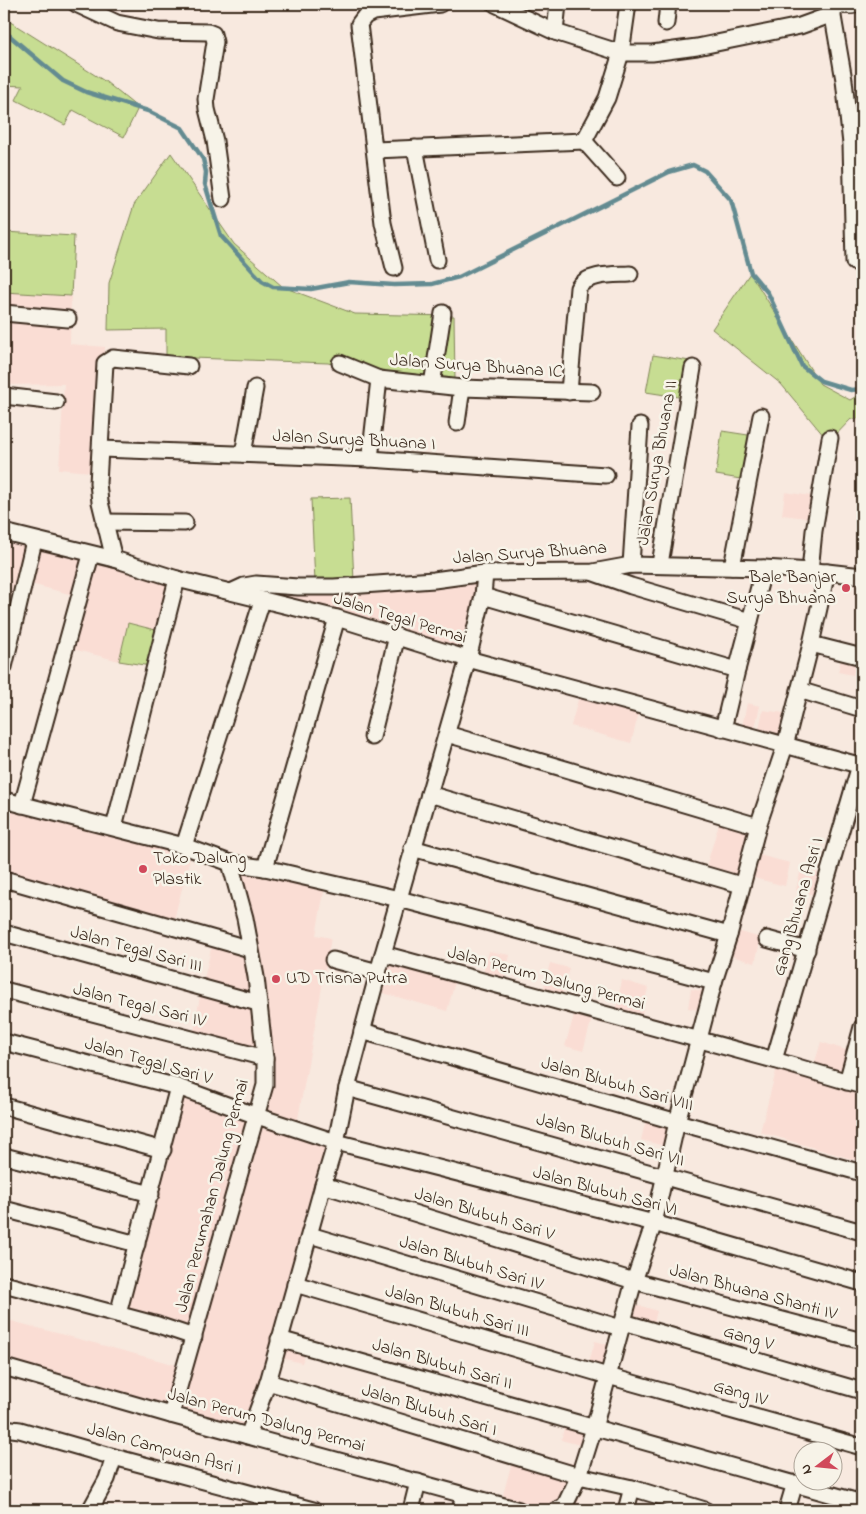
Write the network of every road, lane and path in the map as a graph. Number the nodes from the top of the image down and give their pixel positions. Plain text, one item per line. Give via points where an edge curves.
1 (76, 4) edge
2 (440, 4) edge
3 (495, 4) edge
4 (558, 4) edge
5 (628, 4) edge
6 (668, 4) edge
7 (852, 4) edge
8 (832, 9) edge
9 (666, 24) dead end
10 (555, 32) junction
11 (621, 53) junction
12 (584, 141) junction
13 (415, 148) junction
14 (375, 150) junction
15 (617, 178) dead end
16 (223, 198) dead end
17 (437, 260) dead end
18 (854, 262) dead end
19 (394, 268) dead end
20 (630, 274) dead end
21 (4, 313) edge
22 (443, 313) dead end
23 (68, 319) dead end
24 (340, 363) dead end
25 (190, 366) dead end
26 (693, 368) dead end
27 (379, 379) junction
28 (432, 384) junction
29 (255, 388) dead end
30 (462, 388) junction
31 (569, 392) junction
32 (592, 392) dead end
33 (4, 396) edge
34 (56, 402) dead end
35 (762, 416) dead end
36 (457, 423) dead end
37 (640, 426) dead end
38 (830, 438) dead end
39 (101, 449) junction
40 (243, 454) junction
41 (370, 459) junction
42 (606, 475) dead end
43 (104, 522) junction
44 (186, 523) dead end
45 (4, 532) edge
46 (34, 540) junction
47 (91, 555) junction
48 (114, 559) junction
49 (660, 564) junction
50 (630, 565) junction
51 (732, 567) junction
52 (764, 568) junction
53 (810, 571) junction
54 (593, 572) junction
55 (827, 572) junction
56 (485, 573) junction
57 (862, 576) edge
58 (177, 579) junction
59 (231, 592) junction
60 (483, 596) junction
61 (262, 601) junction
62 (337, 618) junction
63 (750, 621) junction
64 (397, 636) junction
65 (811, 644) junction
66 (862, 658) edge
67 (468, 659) junction
68 (4, 667) edge
69 (737, 670) junction
70 (799, 690) junction
71 (862, 709) edge
72 (723, 729) junction
73 (447, 734) junction
74 (372, 737) dead end
75 (785, 746) junction
76 (861, 766) edge
77 (429, 794) junction
78 (4, 800) edge
79 (22, 804) junction
80 (758, 826) junction
81 (114, 827) junction
82 (184, 846) junction
83 (412, 848) junction
84 (230, 863) junction
85 (265, 868) junction
86 (4, 880) edge
87 (741, 885) junction
88 (399, 899) junction
89 (4, 933) edge
90 (729, 935) junction
91 (766, 939) dead end
92 (250, 949) junction
93 (807, 950) junction
94 (383, 954) junction
95 (334, 960) dead end
96 (378, 972) junction
97 (714, 982) junction
98 (4, 990) edge
99 (258, 1003) junction
100 (862, 1027) edge
101 (362, 1031) junction
102 (699, 1040) junction
103 (4, 1042) edge
104 (265, 1058) junction
105 (774, 1060) junction
106 (847, 1082) junction
107 (862, 1086) edge
108 (178, 1087) junction
109 (347, 1088) junction
110 (4, 1106) edge
111 (257, 1116) junction
112 (677, 1122) junction
113 (336, 1142) junction
114 (163, 1150) junction
115 (4, 1156) edge
116 (862, 1173) edge
117 (664, 1176) junction
118 (323, 1185) junction
119 (151, 1194) junction
120 (4, 1209) edge
121 (654, 1223) junction
122 (862, 1232) edge
123 (310, 1235) junction
124 (137, 1244) junction
125 (634, 1282) junction
126 (862, 1283) edge
127 (4, 1284) edge
128 (295, 1284) junction
129 (118, 1314) junction
130 (622, 1325) junction
131 (194, 1337) junction
132 (279, 1339) junction
133 (862, 1341) edge
134 (4, 1367) edge
135 (608, 1376) junction
136 (268, 1382) junction
137 (862, 1391) edge
138 (171, 1415) junction
139 (4, 1428) edge
140 (594, 1428) junction
141 (248, 1436) junction
142 (862, 1447) edge
143 (114, 1457) junction
144 (579, 1476) junction
145 (418, 1482) junction
146 (794, 1483) joint
147 (632, 1488) junction
148 (814, 1492) edge
149 (464, 1495) junction
150 (862, 1503) edge
151 (840, 1504) edge
152 (90, 1510) edge
153 (313, 1510) edge
154 (410, 1510) edge
155 (460, 1510) edge
156 (519, 1510) edge
157 (557, 1510) edge
158 (626, 1510) edge
159 (705, 1510) edge
160 (787, 1510) edge

1 - 16 street via 117,24 158,31 213,34 215,42 206,99
2 - 14 street via 373,12 359,24
3 - 10 street
4 - 10 street
5 - 11 street
6 - 9 street
7 - 8 street
8 - 11 street via 800,26 697,47
8 - 18 street via 851,144
10 - 11 street
11 - 12 street via 608,98
12 - 13 street
12 - 15 street
13 - 14 street
13 - 17 street
14 - 19 street via 383,223
20 - 31 street via 590,278 578,288
21 - 23 street
22 - 28 street
24 - 27 street
25 - 39 street via 107,360 104,366
26 - 49 street, Jalan Surya Bhuana II
27 - 28 street, Jalan Surya Bhuana IC
27 - 41 street, Jalan Surya Bhuana IC
28 - 30 street, Jalan Surya Bhuana IC
29 - 40 street
30 - 31 street, Jalan Surya Bhuana IC
30 - 36 street
31 - 32 street, Jalan Surya Bhuana IC
33 - 34 street
35 - 51 street
37 - 50 street
38 - 53 street
39 - 40 street, Jalan Surya Bhuana I
39 - 43 street via 98,483
40 - 41 street, Jalan Surya Bhuana I
41 - 42 street, Jalan Surya Bhuana I
43 - 44 street
43 - 48 street
45 - 46 street, Jalan Tegal Permai
46 - 47 street, Jalan Tegal Permai
46 - 68 street
47 - 48 street, Jalan Tegal Permai
47 - 79 street
48 - 58 street, Jalan Tegal Permai
49 - 50 street, Jalan Surya Bhuana
49 - 51 street, Jalan Surya Bhuana
50 - 54 street, Jalan Surya Bhuana
51 - 52 street, Jalan Surya Bhuana
52 - 53 street, Jalan Surya Bhuana
52 - 63 street
53 - 55 street, Jalan Surya Bhuana
54 - 56 street, Jalan Surya Bhuana
54 - 63 street
55 - 57 street, Jalan Surya Bhuana
55 - 65 street
56 - 59 street, Jalan Surya Bhuana via 342,586 249,585
56 - 60 street
58 - 59 street, Jalan Tegal Permai
58 - 81 street
59 - 61 street, Jalan Tegal Permai
60 - 67 street
60 - 69 street
61 - 62 street, Jalan Tegal Permai
61 - 82 street
62 - 64 street, Jalan Tegal Permai
62 - 85 street
63 - 69 street
64 - 67 street, Jalan Tegal Permai
64 - 74 street
65 - 66 street
65 - 70 street
67 - 72 street, Jalan Tegal Permai
67 - 73 street
69 - 72 street
70 - 71 street
70 - 75 street
72 - 75 street, Jalan Tegal Permai
73 - 77 street
73 - 80 street
75 - 76 street, Jalan Tegal Permai
75 - 80 street
76 - 93 street, Gang Bhuana Asri I
77 - 83 street
77 - 87 street
78 - 79 street
79 - 81 street
80 - 87 street
81 - 82 street
82 - 84 street
83 - 88 street
83 - 90 street
84 - 85 street
84 - 92 street, Jalan Perumahan Dalung Permai
85 - 88 street
86 - 92 street
87 - 90 street
88 - 94 street
88 - 97 street
89 - 99 street, Jalan Tegal Sari III
90 - 97 street
91 - 93 street
92 - 99 street, Jalan Perumahan Dalung Permai
93 - 105 street, Gang Bhuana Asri I
94 - 96 street
94 - 102 street, Jalan Perum Dalung Permai
95 - 96 street
96 - 101 street
97 - 102 street
98 - 104 street, Jalan Tegal Sari IV
99 - 104 street, Jalan Perumahan Dalung Permai
100 - 106 street
101 - 109 street
101 - 112 street, Jalan Blubuh Sari VIII
102 - 105 street, Jalan Perum Dalung Permai
102 - 112 street
103 - 108 street, Jalan Tegal Sari V
104 - 111 street, Jalan Perumahan Dalung Permai via 265,1085
105 - 106 street, Jalan Perum Dalung Permai
106 - 107 street, Jalan Perum Dalung Permai
108 - 111 street, Jalan Tegal Sari V
108 - 114 street
109 - 113 street
109 - 117 street, Jalan Blubuh Sari VII
110 - 114 street
111 - 113 street, Jalan Tegal Sari V
111 - 131 street, Jalan Perumahan Dalung Permai
112 - 116 street, Jalan Blubuh Sari VIII
112 - 117 street
113 - 118 street
113 - 121 street, Jalan Blubuh Sari VI
114 - 119 street
115 - 119 street
117 - 121 street
117 - 122 street, Jalan Blubuh Sari VII
118 - 123 street
118 - 125 street, Jalan Blubuh Sari V
119 - 124 street
120 - 124 street
121 - 125 street
121 - 126 street, Jalan Blubuh Sari VI
123 - 128 street
123 - 130 street, Jalan Blubuh Sari IV
124 - 129 street
125 - 130 street
125 - 133 street, Jalan Bhuana Shanti IV
127 - 129 street
128 - 132 street
128 - 135 street, Jalan Blubuh Sari III
129 - 131 street
130 - 135 street
130 - 137 street, Gang V
131 - 138 street, Jalan Perumahan Dalung Permai
132 - 136 street
132 - 140 street, Jalan Blubuh Sari II
134 - 138 street, Jalan Perum Dalung Permai
135 - 140 street
135 - 142 street, Gang IV
136 - 141 street
136 - 144 street, Jalan Blubuh Sari I
138 - 141 street, Jalan Perum Dalung Permai
139 - 143 street, Jalan Campuan Asri I
140 - 144 street
140 - 146 street, Jalan Blubuh Sari II
141 - 145 street, Jalan Perum Dalung Permai
143 - 152 street via 107,1479
143 - 153 street, Jalan Campuan Asri I
144 - 147 street, Jalan Blubuh Sari I
144 - 157 street via 565,1505
145 - 149 street, Jalan Perum Dalung Permai
145 - 154 street
146 - 160 street
147 - 158 street
147 - 159 street, Jalan Blubuh Sari I
148 - 151 street, Jalan Blubuh Sari II
149 - 155 street
149 - 156 street, Jalan Perum Dalung Permai
150 - 151 street, Jalan Blubuh Sari II

